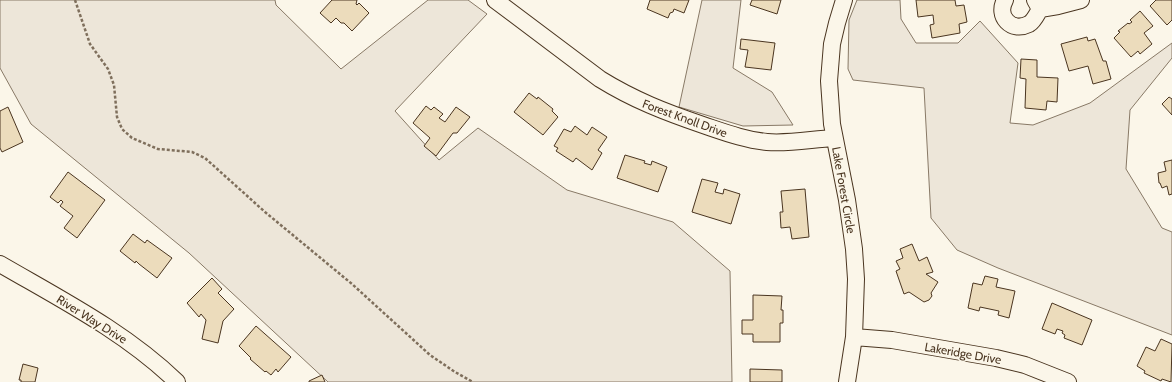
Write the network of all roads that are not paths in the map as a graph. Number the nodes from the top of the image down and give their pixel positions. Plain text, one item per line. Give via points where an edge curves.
1 (495, 0) edge
2 (844, 0) edge
3 (1004, 0) edge
4 (1081, 0) edge
5 (1037, 4) edge
6 (834, 138) junction
7 (0, 264) edge
8 (854, 337) junction
9 (177, 382) edge
10 (847, 382) edge
11 (1068, 382) edge

1 - 6 street, Forest Knoll Drive via 600,79 661,111 752,140 769,142
2 - 6 street, Lake Forest Circle via 832,44 830,66
3 - 5 street via 1002,8 1011,26 1029,24 1033,20
4 - 5 street via 1058,6
6 - 8 street, Lake Forest Circle via 854,249
7 - 9 street, River Way Drive via 118,334
8 - 10 street, Lake Forest Circle
8 - 11 street, Lakeridge Drive via 892,340 996,358 1025,365

